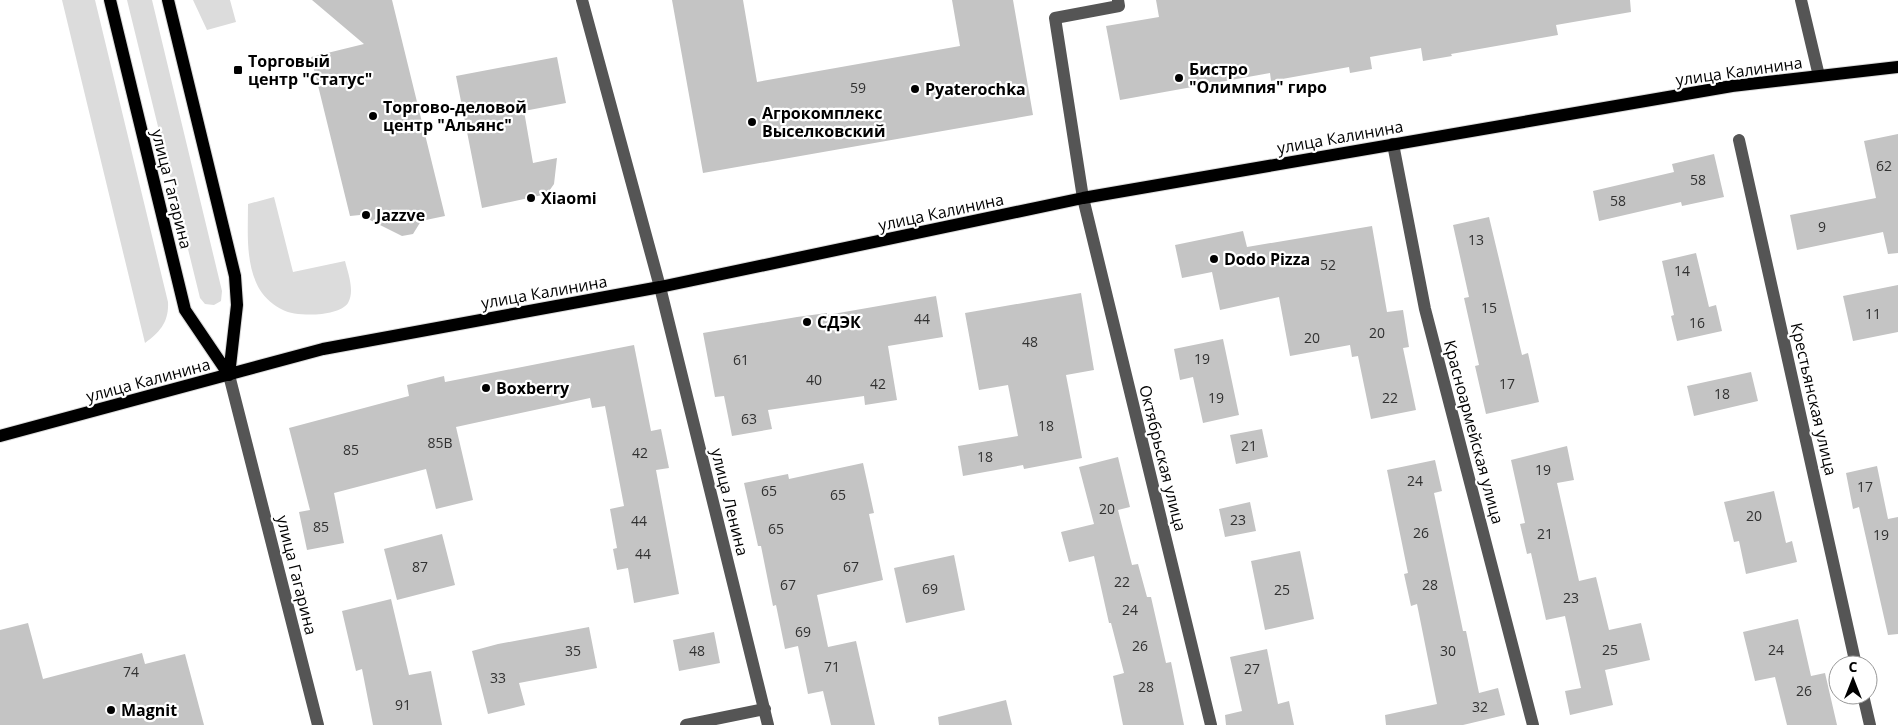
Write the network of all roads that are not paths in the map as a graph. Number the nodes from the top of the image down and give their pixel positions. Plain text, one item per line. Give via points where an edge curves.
1 (110, 0) edge
2 (168, 0) edge
3 (582, 0) edge
4 (1118, 0) edge
5 (1801, 0) edge
6 (1898, 67) edge
7 (1819, 76) junction
8 (1739, 140) dead end
9 (1394, 144) junction
10 (1083, 198) junction
11 (660, 287) junction
12 (229, 374) junction
13 (0, 436) edge
14 (1854, 655) edge
15 (1865, 705) edge
16 (765, 709) junction
17 (318, 725) edge
18 (686, 725) edge
19 (768, 725) edge
20 (1211, 725) edge
21 (1533, 725) edge
22 (1870, 725) edge

1 - 12 main road, улица Гагарина via 185,310
2 - 12 main road, улица Гагарина via 235,276 237,305
3 - 11 street, улица Ленина
4 - 10 street, Октябрьская улица via 1119,6 1055,18
5 - 7 street
6 - 7 main road, улица Калинина
7 - 9 main road, улица Калинина via 1732,86
8 - 14 street, Крестьянская улица
9 - 10 main road, улица Калинина
9 - 21 street, Красноармейская улица via 1425,309
10 - 11 main road, улица Калинина
10 - 20 street, Октябрьская улица
11 - 12 main road, улица Калинина via 323,348
11 - 16 street, улица Ленина
12 - 13 main road, улица Калинина
12 - 17 street, улица Гагарина
15 - 22 street
16 - 18 street
16 - 19 street, улица Ленина

